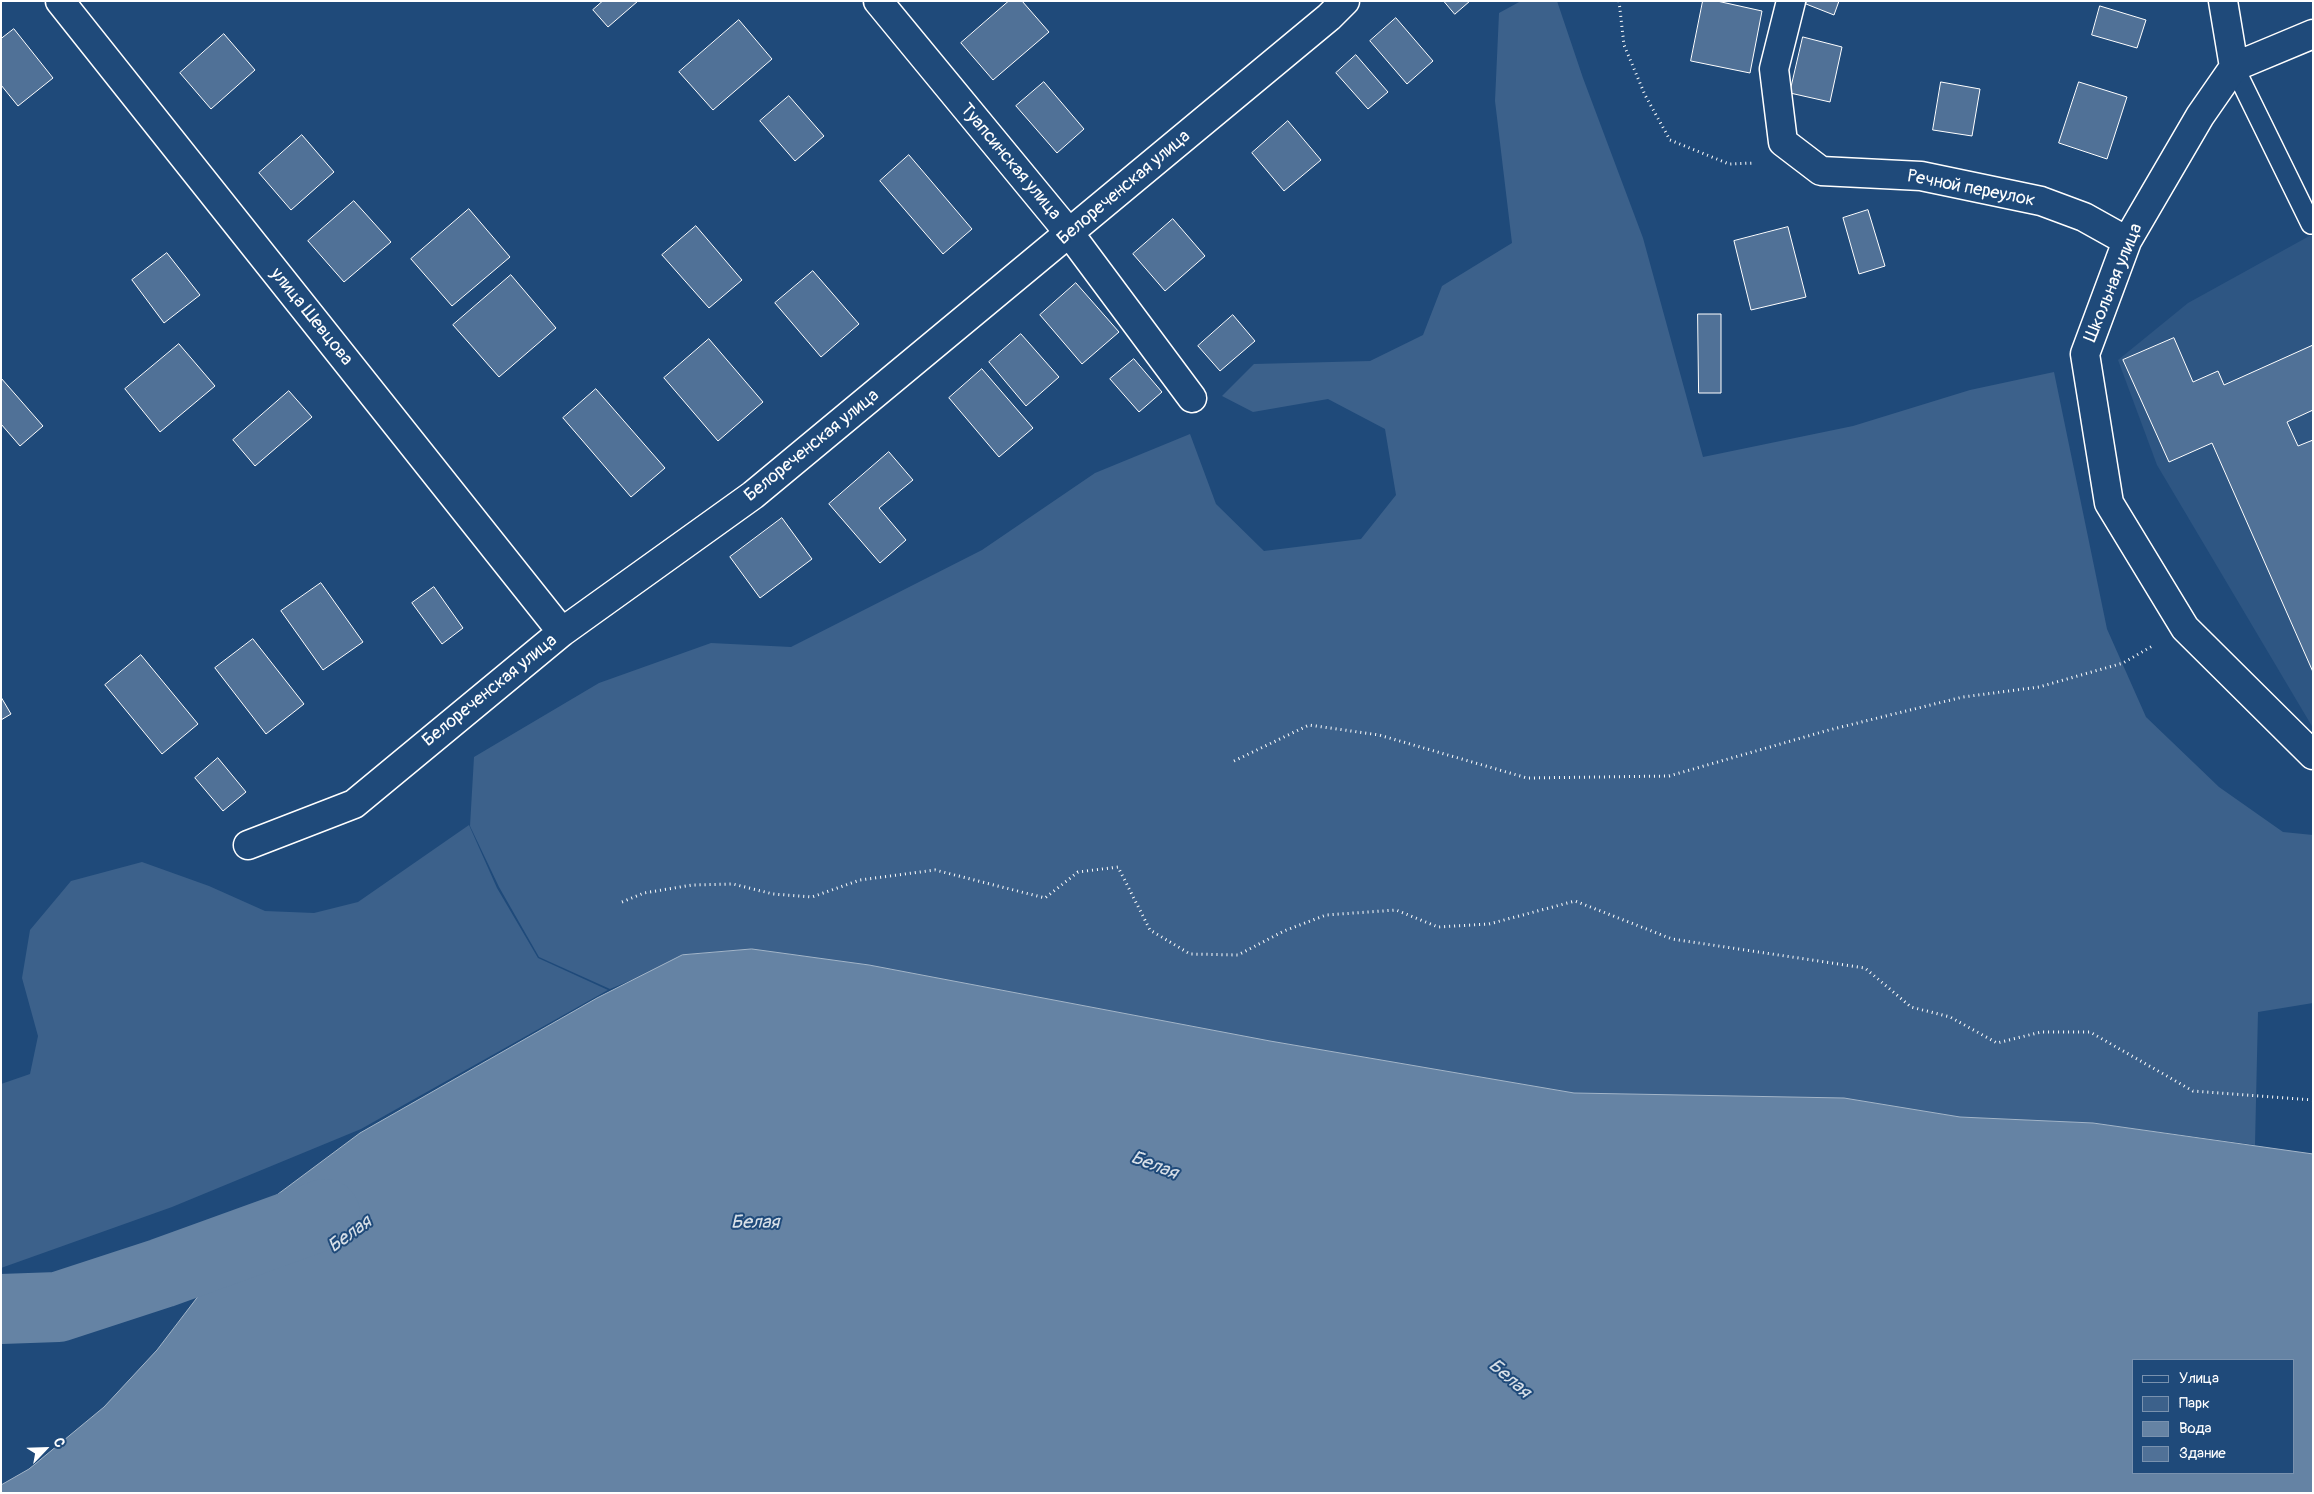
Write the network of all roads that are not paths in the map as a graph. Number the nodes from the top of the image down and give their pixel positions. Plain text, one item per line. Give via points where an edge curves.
1 (60, 1) edge
2 (878, 1) edge
3 (1345, 1) edge
4 (1791, 1) edge
5 (2222, 1) edge
6 (2313, 34) edge
7 (2234, 67) junction
8 (2311, 224) dead end
9 (1070, 234) junction
10 (2127, 241) junction
11 (1192, 398) dead end
12 (562, 632) junction
13 (2313, 755) edge
14 (248, 845) dead end

1 - 12 street, улица Шевцова
2 - 9 street, Туапсинская улица
3 - 9 street, Белореченская улица
4 - 10 street, Речной переулок via 1774,69 1783,142 1821,172 1921,176 2041,201 2084,217
5 - 7 street
6 - 7 street
7 - 8 lane
7 - 10 street, Школьная улица via 2200,116
9 - 11 street, Туапсинская улица
9 - 12 street, Белореченская улица via 753,495
10 - 13 street, Школьная улица via 2085,354 2109,503 2185,628
12 - 14 street, Белореченская улица via 354,804

